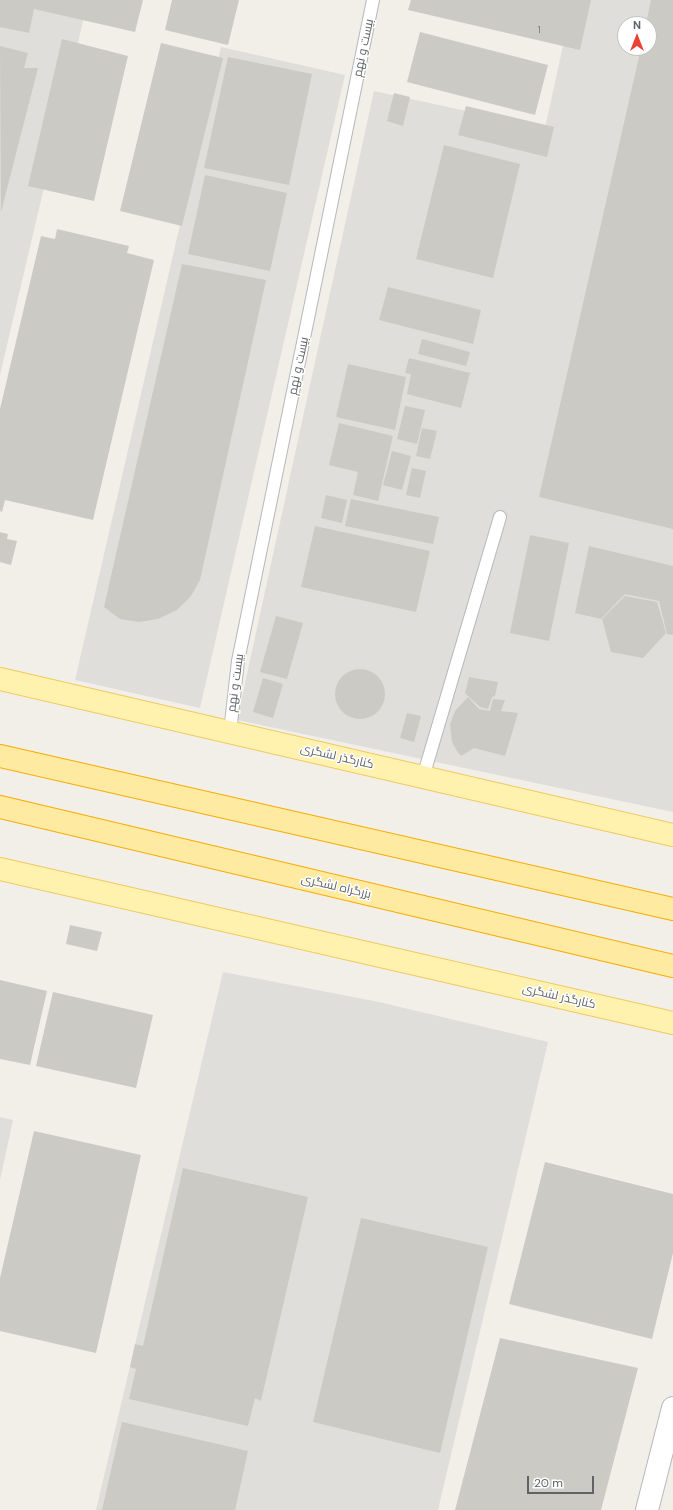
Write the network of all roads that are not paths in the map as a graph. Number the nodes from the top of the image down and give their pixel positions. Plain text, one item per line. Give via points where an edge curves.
1 (373, 0) edge
2 (500, 517) dead end
3 (0, 679) edge
4 (230, 732) junction
5 (0, 756) edge
6 (423, 777) junction
7 (0, 807) edge
8 (673, 835) edge
9 (0, 869) edge
10 (673, 909) edge
11 (673, 966) edge
12 (673, 1023) edge
13 (673, 1408) edge
14 (647, 1510) edge

1 - 4 lane, بیست و نهم via 238,661
2 - 6 lane
3 - 4 main road, کنارگذر لشگری
4 - 6 main road, کنارگذر لشگری
5 - 10 highway
6 - 8 main road, کنارگذر لشگری
7 - 11 highway, بزرگراه لشگری
9 - 12 main road, کنارگذر لشگری
13 - 14 street

